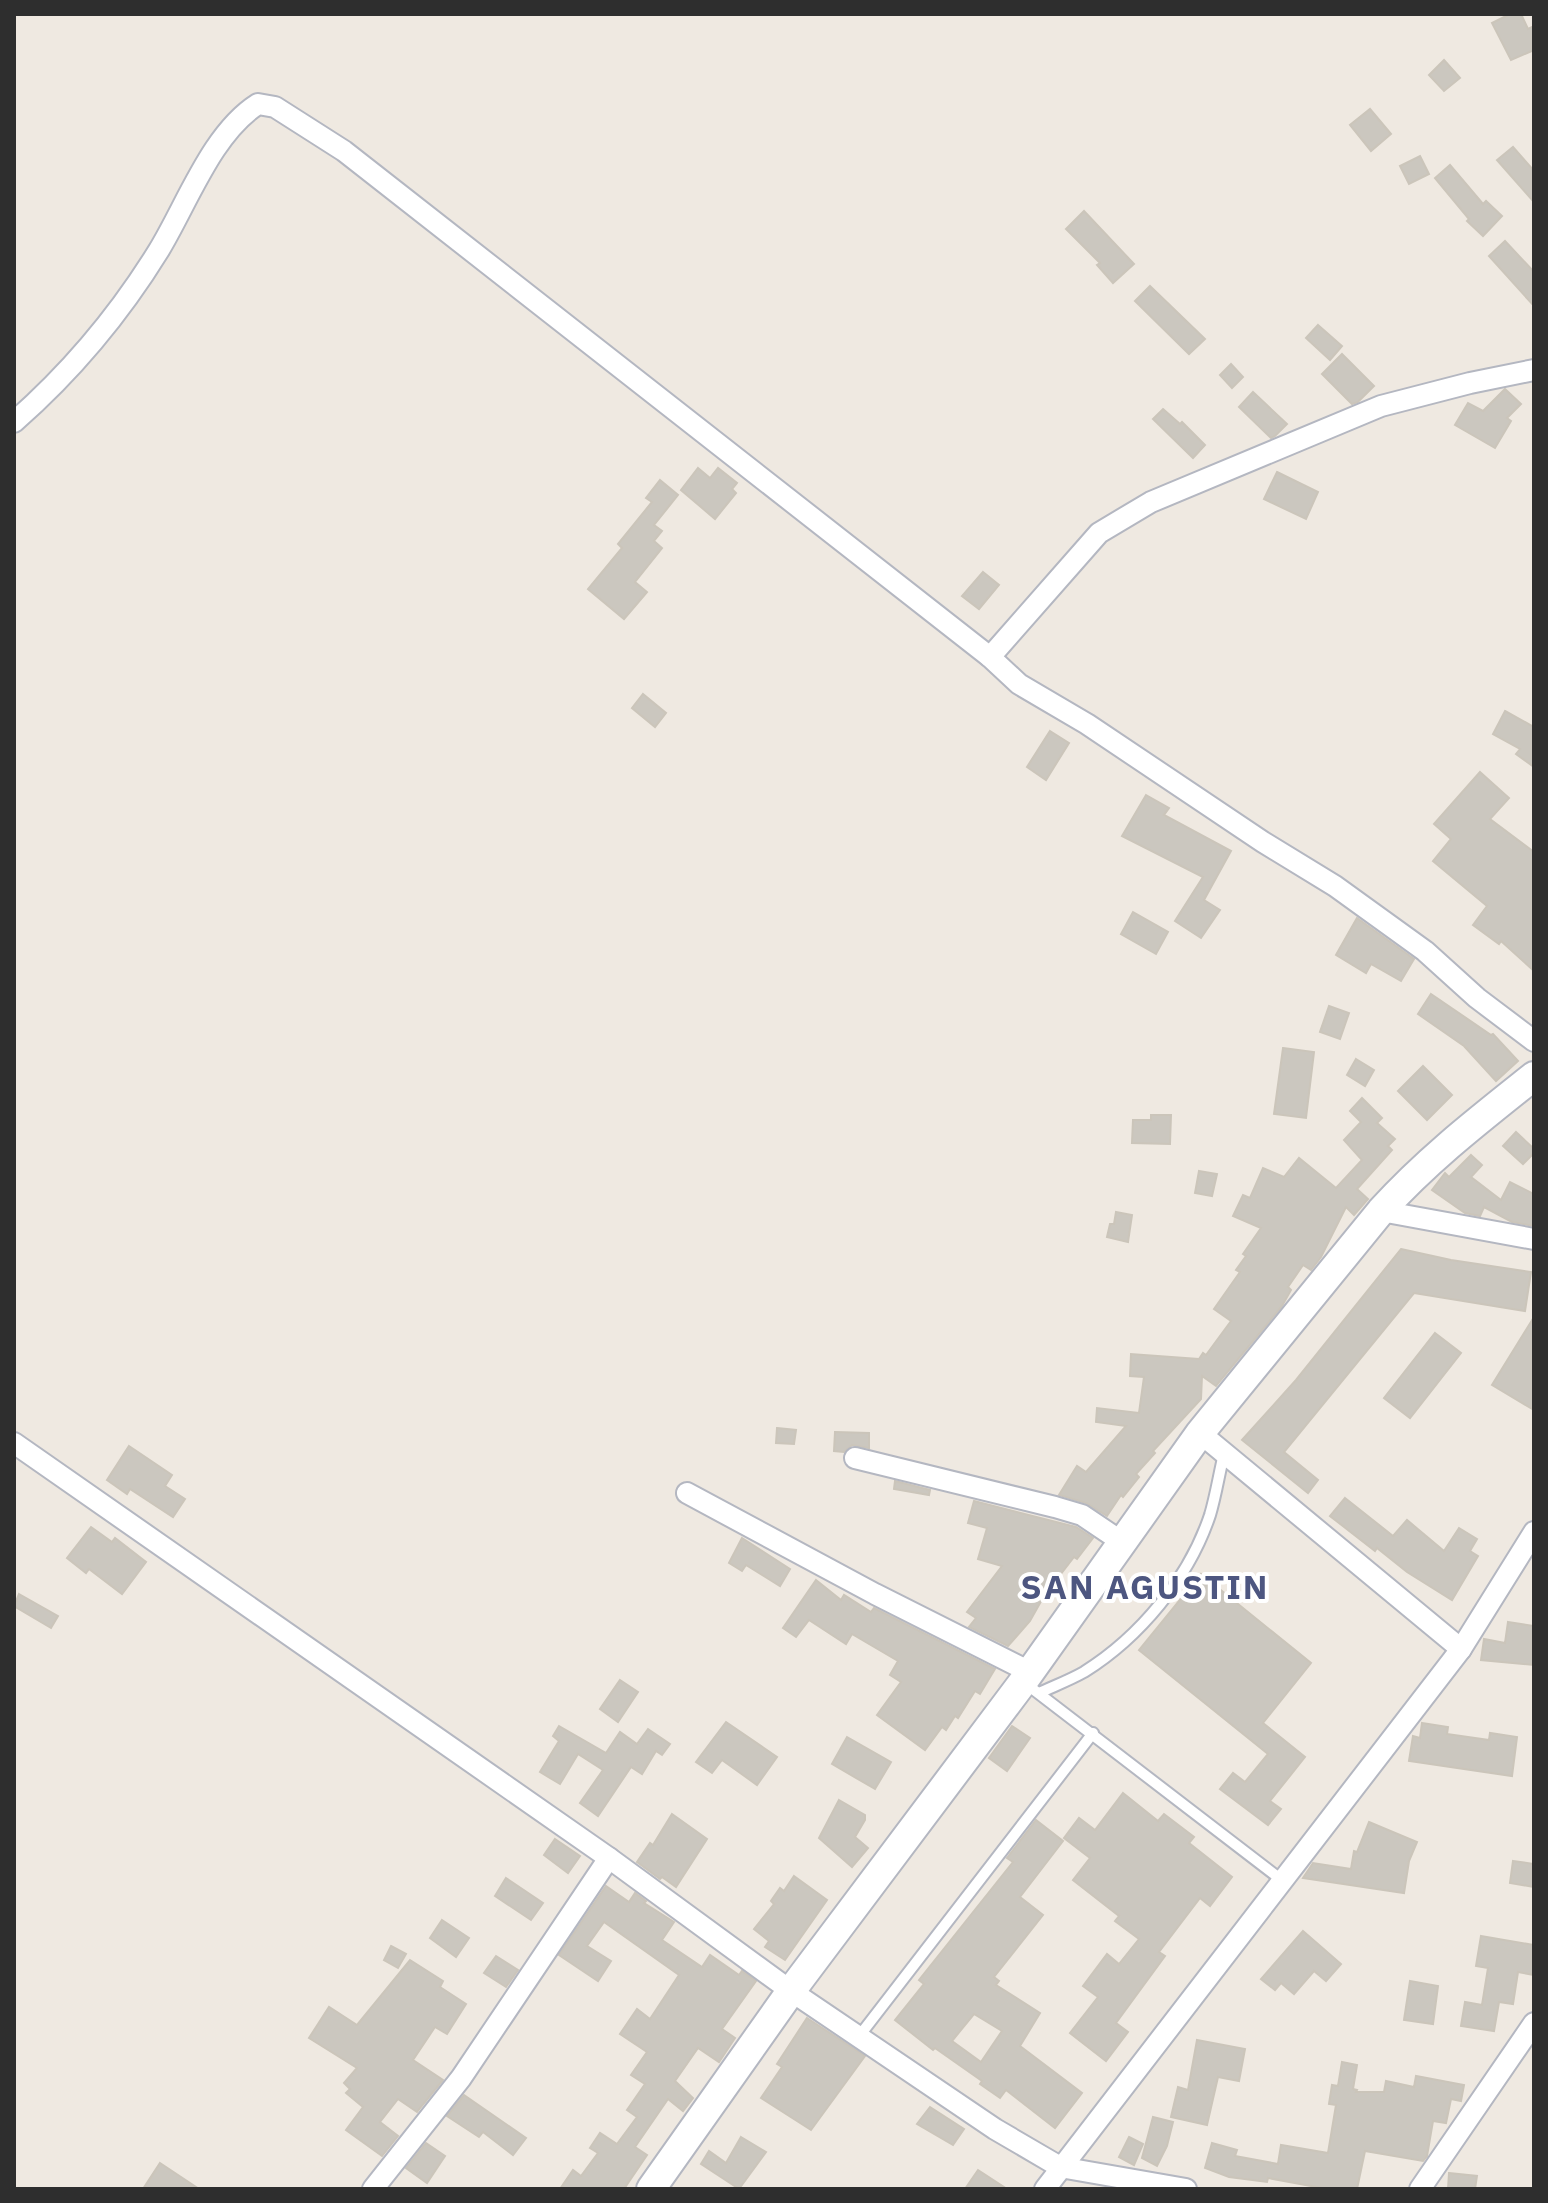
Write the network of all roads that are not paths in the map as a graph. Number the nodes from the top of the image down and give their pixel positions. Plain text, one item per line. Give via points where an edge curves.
1 (1534, 370) edge
2 (14, 422) edge
3 (990, 657) junction
4 (1534, 1041) edge
5 (1534, 1076) edge
6 (1381, 1211) junction
7 (1534, 1239) edge
8 (1200, 1433) junction
9 (14, 1443) edge
10 (1224, 1454) junction
11 (855, 1458) dead end
12 (687, 1493) dead end
13 (1534, 1532) edge
14 (1122, 1542) junction
15 (1461, 1649) junction
16 (1030, 1682) junction
17 (1093, 1733) junction
18 (609, 1858) junction
19 (1283, 1881) junction
20 (791, 1991) junction
21 (1534, 2023) edge
22 (860, 2035) junction
23 (1060, 2167) junction
24 (373, 2189) edge
25 (651, 2189) edge
26 (1045, 2189) edge
27 (1186, 2189) edge
28 (1420, 2189) edge

1 - 3 street via 1381,406 1151,502 1099,533
2 - 3 street via 91,347 246,112 258,104 275,107 344,151
3 - 4 street via 1019,684 1335,886 1425,951
5 - 6 main road via 1442,1149
6 - 7 street
6 - 8 main road
8 - 10 street
8 - 14 main road
9 - 18 street
10 - 15 street
10 - 16 lane via 1210,1514 1193,1554 1165,1596 1136,1630 1082,1673
11 - 14 street via 1082,1515
12 - 16 street
13 - 15 street
14 - 16 main road
15 - 19 street
16 - 17 lane
16 - 20 main road
17 - 19 lane
17 - 22 lane
18 - 20 street
18 - 24 street via 461,2078
19 - 23 street
20 - 22 street
20 - 25 main road
21 - 28 street
22 - 23 street via 995,2129
23 - 26 street
23 - 27 street

